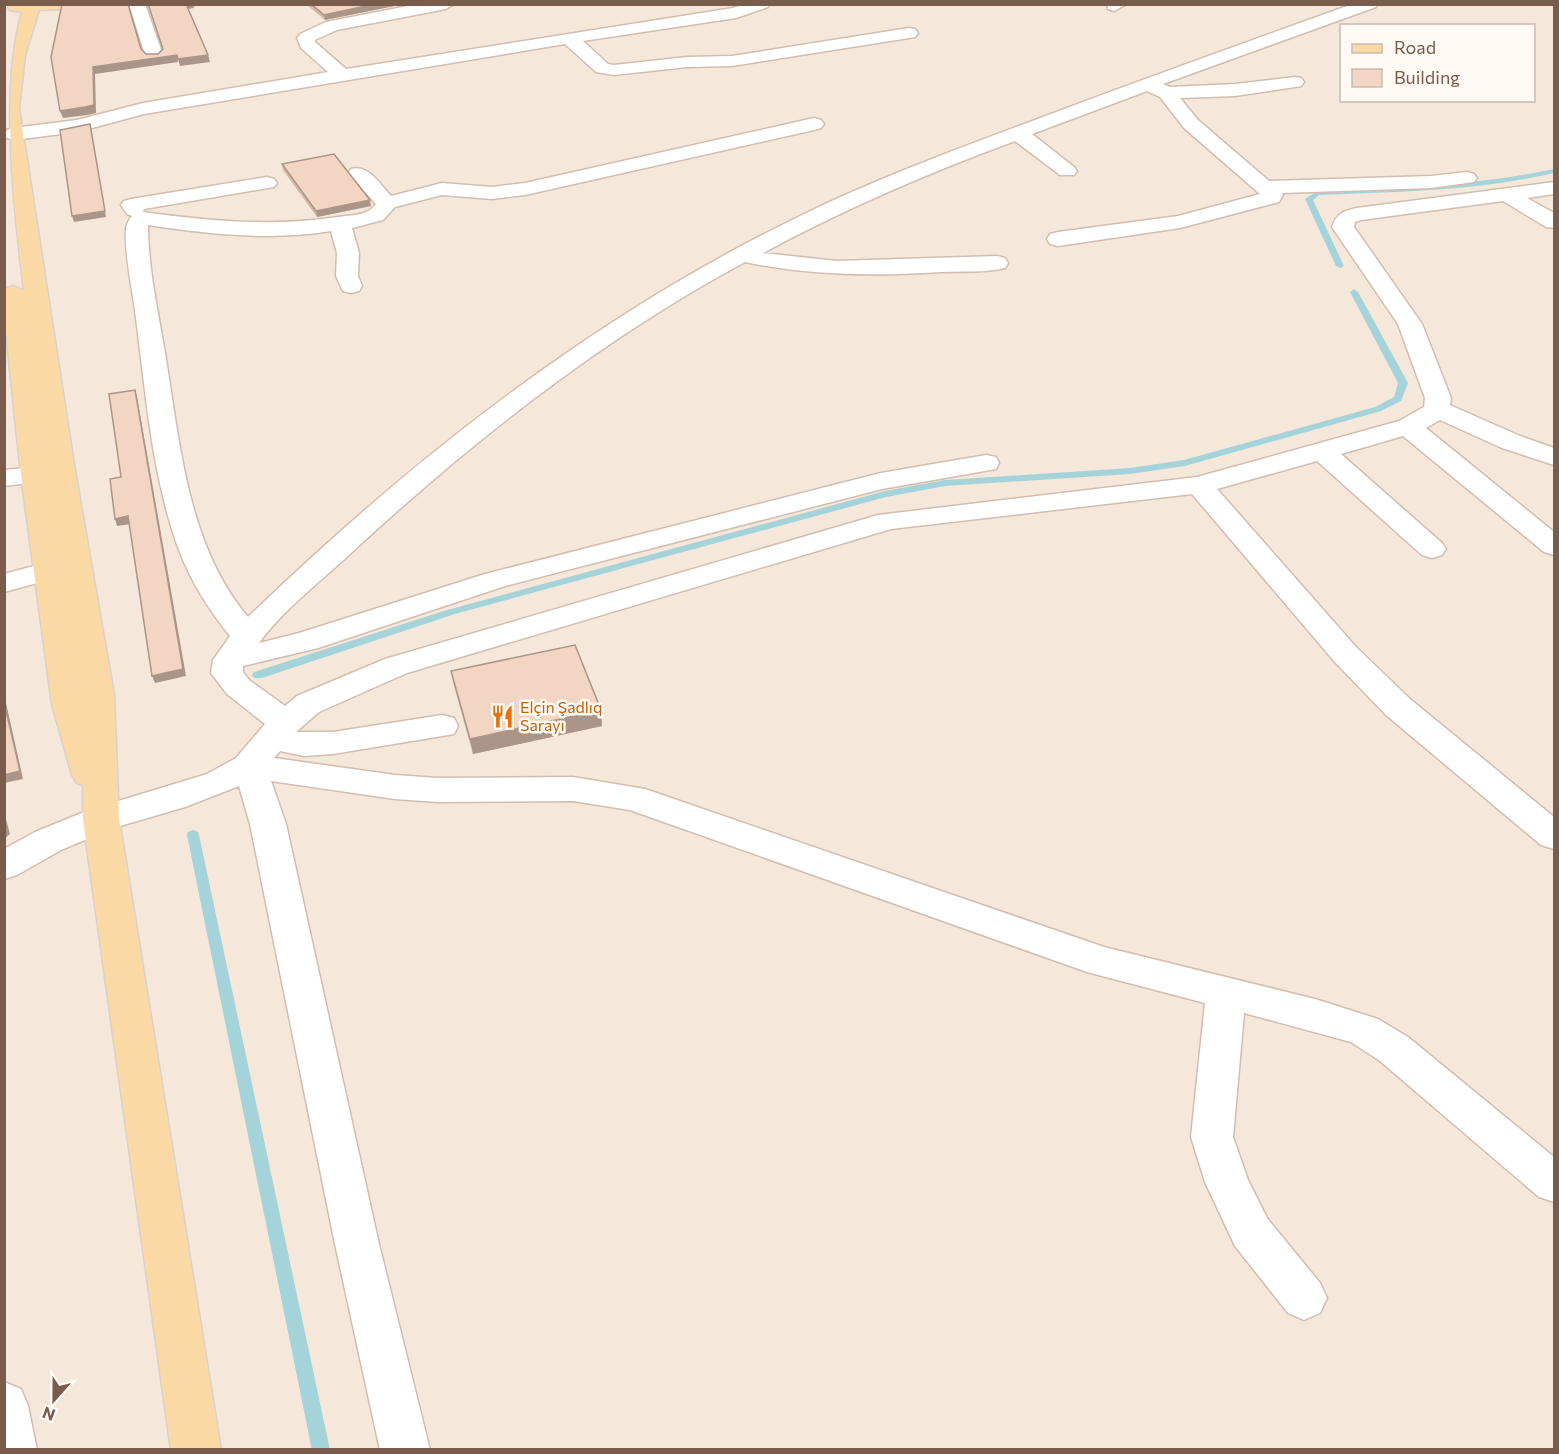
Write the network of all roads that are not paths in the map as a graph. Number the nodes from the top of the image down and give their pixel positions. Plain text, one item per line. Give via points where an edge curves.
1 (64, 4) edge
2 (137, 4) edge
3 (446, 4) edge
4 (762, 4) edge
5 (1370, 4) edge
6 (25, 6) edge
7 (6, 28) edge
8 (909, 33) dead end
9 (569, 38) junction
10 (154, 55) edge
11 (342, 75) junction
12 (1295, 82) dead end
13 (1157, 88) junction
14 (217, 89) junction
15 (104, 97) dead end
16 (231, 112) dead end
17 (119, 123) junction
18 (814, 124) dead end
19 (1016, 133) junction
20 (14, 134) junction
21 (1067, 171) dead end
22 (358, 173) dead end
23 (267, 183) dead end
24 (1498, 185) junction
25 (1264, 187) junction
26 (1554, 188) edge
27 (387, 203) junction
28 (4, 214) edge
29 (141, 218) junction
30 (1554, 222) edge
31 (340, 224) junction
32 (1058, 239) dead end
33 (742, 255) junction
34 (997, 262) dead end
35 (351, 286) dead end
36 (1437, 410) junction
37 (1408, 427) junction
38 (1322, 451) junction
39 (1554, 457) edge
40 (986, 463) dead end
41 (35, 475) junction
42 (4, 478) edge
43 (1199, 485) junction
44 (1554, 546) edge
45 (1432, 549) dead end
46 (49, 571) junction
47 (4, 583) edge
48 (247, 637) junction
49 (229, 660) junction
50 (442, 726) dead end
51 (268, 742) junction
52 (101, 819) junction
53 (1554, 836) edge
54 (4, 866) edge
55 (1226, 993) junction
56 (1554, 1183) edge
57 (1304, 1298) dead end
58 (4, 1406) edge
59 (12, 1449) edge
60 (196, 1449) edge
61 (405, 1449) edge

1 - 6 main road
2 - 10 street
3 - 11 street via 332,26 306,38 307,44
4 - 9 street via 736,13
5 - 13 street via 1260,51
6 - 7 main road
6 - 20 main road via 12,71 10,108
8 - 9 street via 732,61 614,70 602,68
9 - 11 street
11 - 14 street
12 - 13 street via 1243,89
13 - 19 street
13 - 25 street via 1191,124
14 - 16 street
14 - 17 street via 143,109
15 - 17 street
17 - 20 street
18 - 27 street via 525,189 492,193 442,189
19 - 21 street
19 - 33 street via 874,189
20 - 52 main road via 61,471 98,695
22 - 27 street
23 - 29 street via 131,205
24 - 25 street via 1431,182
24 - 26 street
24 - 30 street
24 - 36 street via 1346,218 1344,227 1410,324 1438,398
25 - 32 street via 1272,198 1180,222
27 - 31 street via 382,212 372,217
28 - 41 main road
29 - 31 street via 226,228
29 - 48 street via 136,231 142,278 167,446 183,521 218,600
31 - 35 street
33 - 34 street via 842,269
33 - 48 street via 550,375 464,439 366,523
36 - 37 street
36 - 39 street
37 - 38 street
37 - 44 street
38 - 43 street
38 - 45 street
40 - 49 street via 881,481 495,580 307,641
41 - 42 street
41 - 46 main road
43 - 51 street via 888,521 396,666 308,704
43 - 53 street via 1345,654 1398,706
46 - 47 street
46 - 52 main road via 68,704
48 - 49 street
49 - 51 street via 227,674
50 - 51 street via 333,743
51 - 52 street via 201,788
51 - 55 street via 395,787 573,789 633,798 1101,961
51 - 61 street via 261,798
52 - 54 street via 48,841
52 - 60 main road
55 - 56 street via 1364,1030 1395,1049
55 - 57 street via 1212,1137 1227,1182 1251,1232
58 - 59 street

